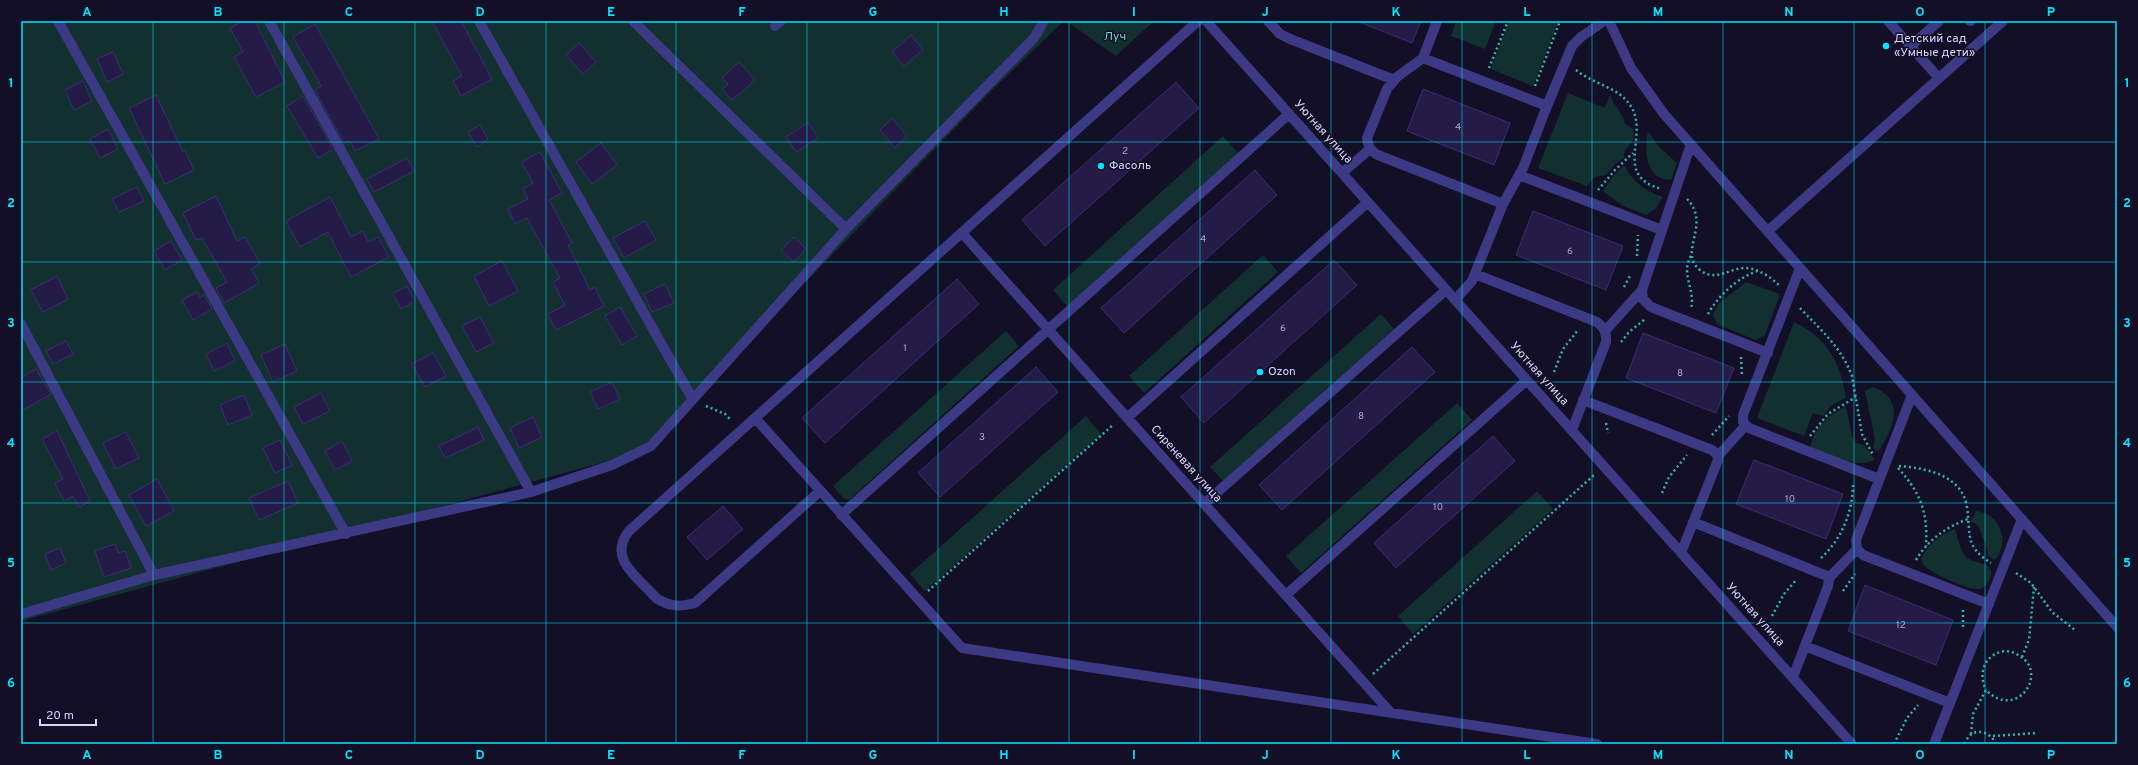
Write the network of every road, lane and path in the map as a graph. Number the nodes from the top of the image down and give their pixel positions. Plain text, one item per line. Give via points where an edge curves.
1 (58, 21) edge
2 (269, 21) edge
3 (479, 21) edge
4 (633, 21) edge
5 (1044, 21) edge
6 (1198, 21) edge
7 (1206, 21) edge
8 (1268, 21) edge
9 (1437, 21) edge
10 (1508, 21) edge
11 (1560, 21) edge
12 (1604, 21) edge
13 (1609, 21) edge
14 (1888, 21) edge
15 (1939, 21) edge
16 (2003, 21) edge
17 (1911, 46) junction
18 (1423, 58) junction
19 (1565, 58) junction
20 (1939, 78) junction
21 (1394, 80) junction
22 (1484, 82) junction
23 (1530, 100) junction
24 (1547, 106) junction
25 (1289, 114) junction
26 (1691, 144) junction
27 (1370, 149) junction
28 (1633, 152) junction
29 (1342, 173) junction
30 (1519, 175) junction
31 (1674, 193) junction
32 (1368, 202) junction
33 (1590, 202) junction
34 (1503, 204) junction
35 (1636, 220) junction
36 (846, 229) junction
37 (1662, 230) junction
38 (1768, 231) junction
39 (962, 232) junction
40 (1691, 256) junction
41 (1636, 260) dead end
42 (1800, 268) junction
43 (1757, 270) junction
44 (1632, 271) dead end
45 (1475, 274) junction
46 (1446, 290) junction
47 (1642, 290) junction
48 (1621, 291) dead end
49 (1790, 296) junction
50 (1455, 300) junction
51 (1660, 311) junction
52 (1591, 320) junction
53 (1687, 321) junction
54 (21, 324) edge
55 (1701, 327) junction
56 (1048, 329) junction
57 (1605, 331) junction
58 (1736, 341) junction
59 (1619, 344) dead end
60 (1768, 353) junction
61 (1554, 372) dead end
62 (1527, 380) junction
63 (1741, 383) dead end
64 (1912, 395) junction
65 (1856, 397) junction
66 (692, 398) junction
67 (1583, 400) junction
68 (1603, 408) junction
69 (1732, 410) dead end
70 (1126, 416) junction
71 (755, 418) junction
72 (1745, 426) junction
73 (742, 429) junction
74 (1572, 430) junction
75 (1608, 433) dead end
76 (1699, 446) junction
77 (1803, 449) junction
78 (1718, 456) junction
79 (1886, 462) junction
80 (1604, 466) junction
81 (1852, 468) junction
82 (1879, 479) junction
83 (531, 492) junction
84 (820, 492) junction
85 (1662, 493) dead end
86 (1204, 504) junction
87 (841, 515) junction
88 (1968, 519) junction
89 (2022, 519) junction
90 (1693, 522) junction
91 (346, 534) junction
92 (1926, 546) junction
93 (1857, 549) junction
94 (1681, 553) junction
95 (1870, 558) junction
96 (2003, 567) junction
97 (1811, 568) junction
98 (1909, 573) junction
99 (154, 575) junction
100 (1829, 578) junction
101 (2034, 586) junction
102 (1842, 593) dead end
103 (1961, 593) junction
104 (1286, 595) junction
105 (918, 600) junction
106 (1989, 604) junction
107 (21, 614) edge
108 (1772, 616) dead end
109 (2117, 627) edge
110 (2075, 630) dead end
111 (1962, 631) dead end
112 (1805, 646) junction
113 (2022, 657) junction
114 (1793, 677) junction
115 (1364, 682) junction
116 (1986, 690) junction
117 (1929, 694) junction
118 (1950, 702) junction
119 (1391, 713) junction
120 (1972, 734) junction
121 (2037, 734) dead end
122 (1993, 736) junction
123 (1598, 744) edge
124 (1852, 744) edge
125 (1894, 744) edge
126 (1934, 744) edge
127 (1965, 744) edge
128 (1996, 744) edge

1 - 91 street
2 - 83 street
3 - 66 street
4 - 36 street
5 - 36 street via 1034,38
6 - 39 street
7 - 25 street, Уютная улица
8 - 21 street via 1280,34 1290,39
9 - 18 street
10 - 22 path
11 - 23 path
12 - 19 street via 1576,41
13 - 26 street via 1644,90
14 - 17 street
15 - 17 street
16 - 20 street
17 - 20 street
18 - 21 street
18 - 22 street
19 - 24 street
19 - 28 path via 1580,74 1616,92 1630,105 1638,124
20 - 38 street
21 - 27 street via 1386,89 1367,138
22 - 23 street
23 - 24 street
24 - 30 street
25 - 29 street, Уютная улица
25 - 56 street
26 - 31 street
26 - 38 street
27 - 29 street
27 - 34 street via 1378,155
28 - 31 path via 1637,170 1643,178 1656,187
28 - 33 path
29 - 32 street, Уютная улица
30 - 33 street
30 - 34 street
31 - 37 street
31 - 40 path via 1688,200 1697,217
32 - 46 street, Уютная улица
32 - 70 street
33 - 35 street
34 - 45 street
35 - 37 street
35 - 41 path via 1639,240
36 - 66 street
37 - 47 street
38 - 42 street
39 - 56 street, Сиреневая улица
39 - 71 street
40 - 43 path via 1698,269 1710,275 1718,276 1739,269
40 - 53 path via 1686,271 1693,300
42 - 49 street
42 - 64 street
43 - 49 path via 1772,279
43 - 55 path via 1724,292
44 - 48 path
45 - 50 street via 1468,287
45 - 52 street
46 - 50 street, Уютная улица
46 - 86 street
47 - 51 street via 1645,303
47 - 57 street
49 - 60 street
49 - 65 path via 1836,346 1852,376
50 - 62 street, Уютная улица
51 - 53 street
51 - 59 path via 1641,322
52 - 57 street via 1600,324
52 - 61 path via 1570,339 1557,361
53 - 55 street
54 - 99 street
55 - 58 street
56 - 70 street, Сиреневая улица
56 - 87 street
57 - 67 street via 1606,342
58 - 60 street
58 - 63 path via 1741,358
60 - 72 street via 1744,415
62 - 74 street, Уютная улица
62 - 104 street
64 - 79 street
64 - 89 street
65 - 77 path via 1828,414 1813,430
65 - 79 path via 1865,442 1876,457
66 - 73 path via 726,414
66 - 83 street via 651,446 612,465
67 - 68 street
67 - 74 street
68 - 75 path
68 - 76 street
69 - 76 path via 1720,428
70 - 86 street, Сиреневая улица
70 - 105 path
71 - 73 street
71 - 84 street
72 - 77 street
72 - 78 street
73 - 84 street via 623,539 622,560 656,598 672,606 695,603
74 - 80 street, Уютная улица
76 - 78 street via 1715,452
76 - 85 path via 1676,467
77 - 81 street
78 - 90 street
79 - 82 street
80 - 94 street, Уютная улица
80 - 115 path
81 - 82 street
81 - 97 path via 1852,498 1843,528 1830,549
82 - 93 street via 1856,540
83 - 91 street
84 - 87 street
86 - 104 street, Сиреневая улица
87 - 105 street
88 - 92 path via 1939,534
88 - 92 path via 1966,500 1953,482 1927,471 1896,466 1911,483 1920,499 1926,524
88 - 96 path via 1969,537 1977,551 1988,561
89 - 96 street
89 - 109 street
90 - 94 street
90 - 97 street
91 - 99 street
92 - 98 path
93 - 95 street via 1862,555
93 - 100 street
94 - 114 street, Уютная улица
95 - 98 street
95 - 102 path
96 - 101 path via 2020,574
96 - 106 street
97 - 100 street via 1826,574
97 - 108 path via 1790,586
98 - 103 street
99 - 107 street
100 - 112 street
101 - 110 path via 2052,612
101 - 113 path via 2029,640
103 - 106 street
103 - 111 path via 1964,612
104 - 115 street, Сиреневая улица
105 - 119 street via 962,648
106 - 118 street
112 - 114 street
112 - 117 street
113 - 116 path via 2009,651 1990,658 1983,670 1983,684
113 - 116 path via 2030,668 2031,675 2028,689 2023,694 2018,698 2004,701
114 - 124 street, Уютная улица
115 - 119 street, Сиреневая улица
116 - 120 path via 1973,714
117 - 118 street
117 - 125 path via 1907,718
118 - 126 street
119 - 123 street
120 - 122 path via 1979,731
120 - 127 path
121 - 122 path
122 - 128 path

